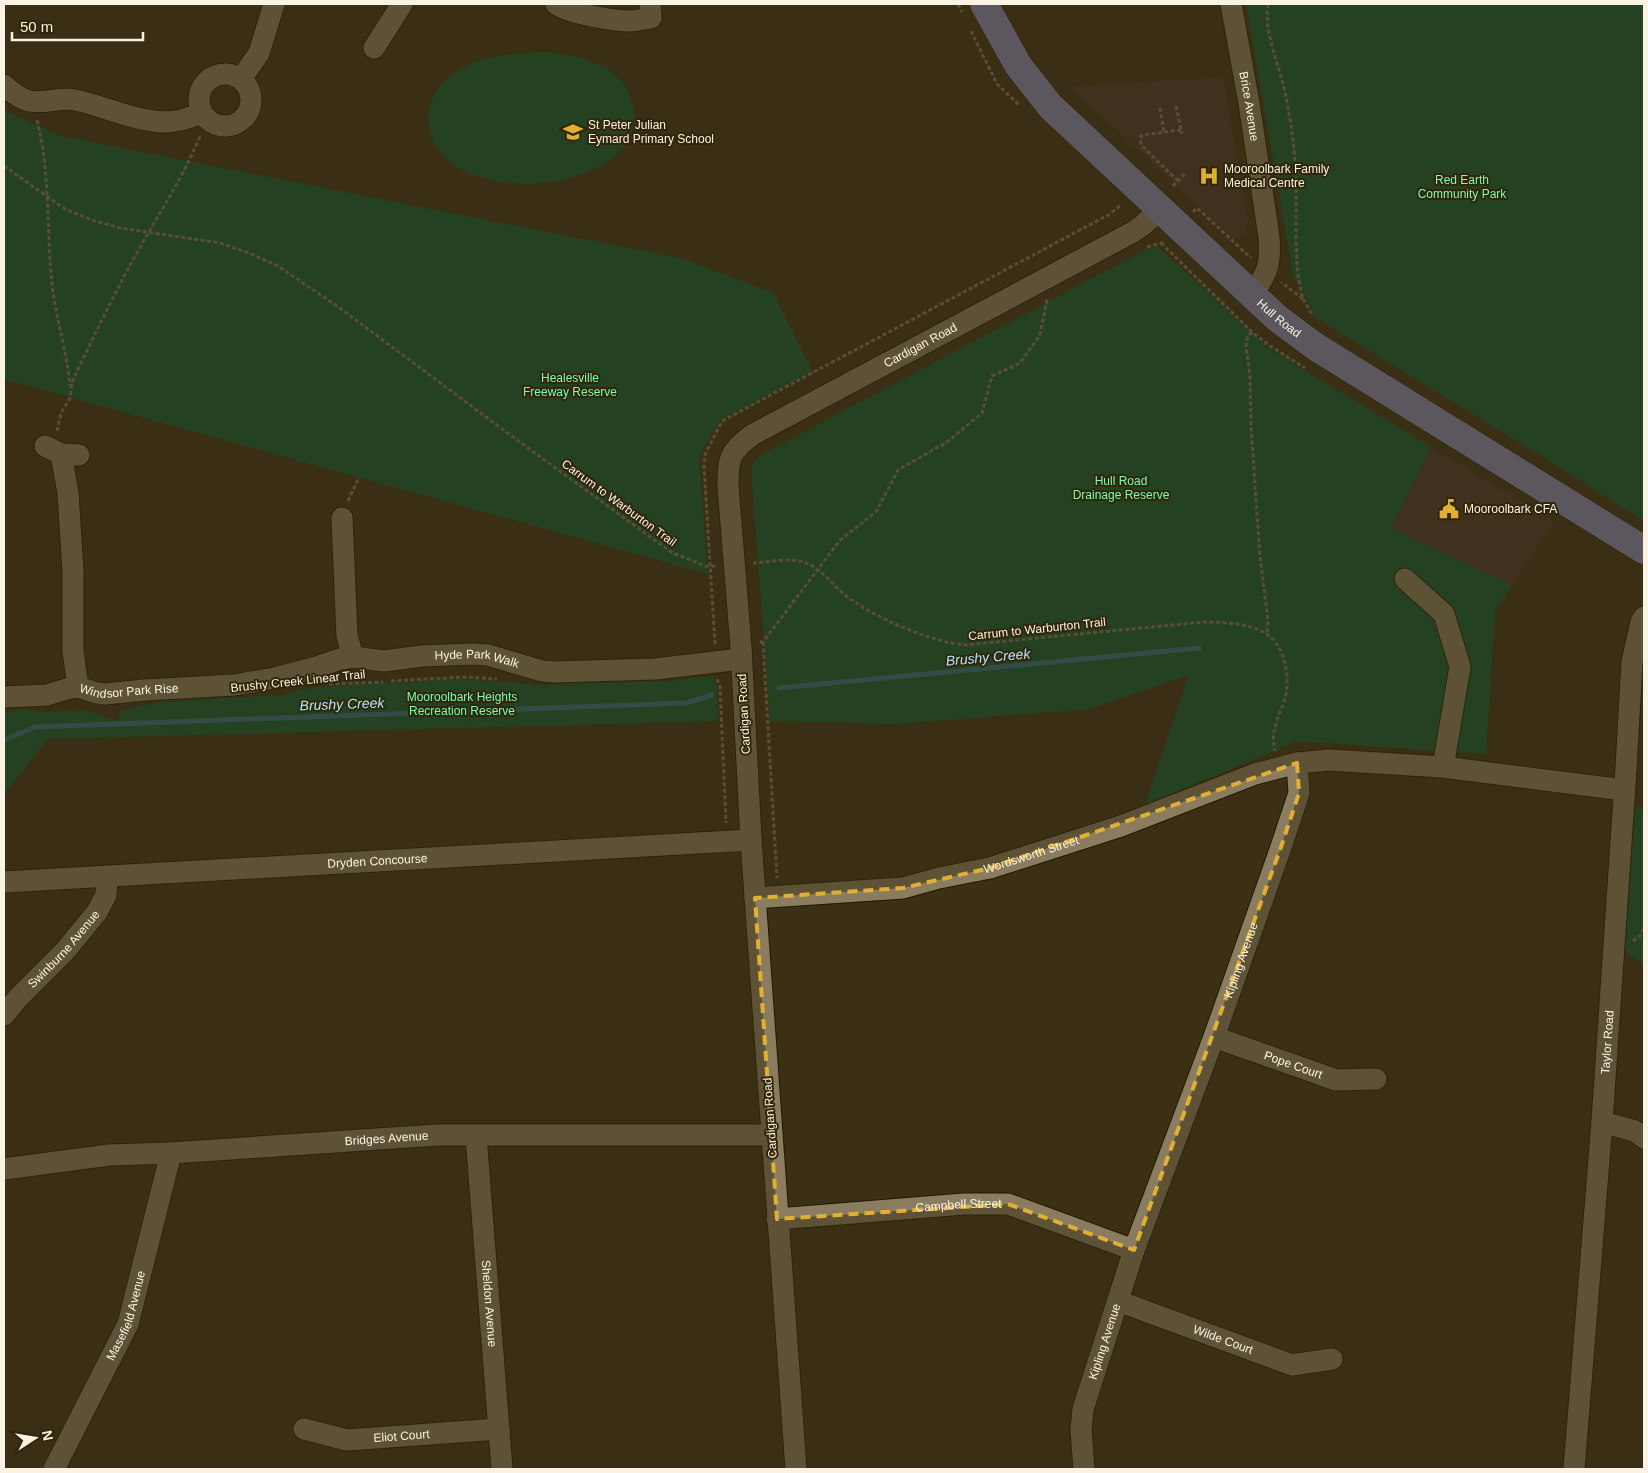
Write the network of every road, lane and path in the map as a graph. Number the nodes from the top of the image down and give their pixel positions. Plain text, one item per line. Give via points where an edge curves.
1 (274, 4) edge
2 (402, 4) edge
3 (556, 4) edge
4 (650, 4) edge
5 (984, 4) edge
6 (1232, 4) edge
7 (1268, 4) edge
8 (374, 48) dead end
9 (241, 79) junction
10 (4, 85) edge
11 (33, 101) junction
12 (1176, 106) dead end
13 (1160, 108) dead end
14 (204, 116) junction
15 (1164, 132) junction
16 (4, 166) edge
17 (1185, 174) dead end
18 (1178, 181) junction
19 (48, 198) junction
20 (1166, 198) junction
21 (1122, 204) dead end
22 (1192, 213) dead end
23 (149, 232) junction
24 (1238, 247) dead end
25 (1292, 290) dead end
26 (1252, 295) junction
27 (1047, 300) dead end
28 (1252, 332) dead end
29 (70, 392) junction
30 (59, 451) joint
31 (358, 478) dead end
32 (342, 518) joint
33 (1644, 550) edge
34 (734, 565) junction
35 (710, 567) junction
36 (818, 570) junction
37 (1405, 579) dead end
38 (1644, 617) edge
39 (1267, 634) junction
40 (715, 652) dead end
41 (353, 657) junction
42 (741, 659) junction
43 (715, 674) dead end
44 (498, 679) dead end
45 (320, 685) dead end
46 (78, 687) junction
47 (4, 697) edge
48 (1288, 765) junction
49 (1443, 767) junction
50 (1624, 790) junction
51 (751, 840) junction
52 (727, 841) junction
53 (107, 876) junction
54 (4, 882) edge
55 (778, 897) junction
56 (755, 898) junction
57 (4, 1015) edge
58 (1214, 1037) junction
59 (1376, 1079) dead end
60 (1602, 1122) junction
61 (771, 1135) junction
62 (476, 1136) junction
63 (1644, 1138) edge
64 (171, 1153) junction
65 (4, 1169) edge
66 (777, 1219) junction
67 (1134, 1250) junction
68 (1118, 1301) junction
69 (1332, 1359) dead end
70 (304, 1429) dead end
71 (499, 1429) junction
72 (54, 1469) edge
73 (502, 1469) edge
74 (796, 1469) edge
75 (1084, 1469) edge
76 (1574, 1469) edge

1 - 9 street via 259,53
2 - 8 street
3 - 4 street via 596,17 632,20 651,18
5 - 20 main road, Hull Road via 1018,65 1050,106
6 - 26 street, Brice Avenue via 1269,238 1267,271
7 - 25 path via 1268,24 1291,128 1298,272 1303,299
9 - 14 street via 226,73 205,82 198,97
9 - 14 street via 247,86 251,102 244,117 230,126 214,124
10 - 11 street via 19,97
11 - 14 street via 73,100 164,122
11 - 19 path via 43,144
12 - 15 path via 1181,132
13 - 15 path
14 - 23 path via 190,161
15 - 18 path via 1142,135 1140,143
16 - 19 path, Carrum to Warburton Trail
17 - 18 path
18 - 20 path
19 - 23 path, Carrum to Warburton Trail via 92,220
19 - 29 path via 52,283
20 - 26 main road, Hull Road
20 - 34 street, Cardigan Road via 1143,225 1132,232 752,435 737,446 728,464
21 - 35 path via 1110,214 722,421 705,455 704,466
22 - 24 path via 1197,208
23 - 29 path via 112,300
23 - 35 path, Carrum to Warburton Trail via 220,243 278,266 665,548 682,558
26 - 33 main road, Hull Road via 1316,347
27 - 36 path via 1040,335 1020,363 992,376 982,413 947,442 898,470 876,512 840,540
28 - 39 path via 1246,346
29 - 30 path via 61,413
30 - 46 street, Windsor Park Rise via 68,493 73,571 73,651
31 - 32 path
32 - 41 street via 347,636
34 - 35 path, Carrum to Warburton Trail
34 - 36 path, Carrum to Warburton Trail via 796,561
34 - 42 street, Cardigan Road
35 - 40 path
36 - 39 path, Carrum to Warburton Trail via 844,595 876,615 952,644 1204,622 1234,623
36 - 55 path via 763,642
37 - 49 street via 1444,614 1460,667
38 - 50 street, Taylor Road via 1632,662
39 - 48 path, Carrum to Warburton Trail via 1282,650 1287,673 1286,694 1275,724 1273,743
41 - 42 street, Hyde Park Walk via 384,661 422,656 488,655 556,672 655,669
41 - 46 street, Windsor Park Rise via 275,678 234,685 105,694
42 - 51 street, Cardigan Road
43 - 52 path via 720,686
44 - 45 path, Brushy Creek Linear Trail via 464,677
46 - 47 street via 47,695
48 - 49 street via 1329,760
48 - 55 street, Wordsworth Street via 1255,774 1121,826 990,868 903,888
48 - 58 street, Kipling Avenue via 1298,793
49 - 50 street
50 - 60 street, Taylor Road
51 - 52 street, Dryden Concourse
51 - 56 street, Cardigan Road
52 - 53 street, Dryden Concourse
53 - 54 street, Dryden Concourse
53 - 57 street, Swinburne Avenue via 106,895 97,912
55 - 56 street, Wordsworth Street
56 - 61 street, Cardigan Road
58 - 59 street, Pope Court via 1336,1080
58 - 67 street, Kipling Avenue
60 - 63 street via 1635,1131
60 - 76 street, Taylor Road
61 - 62 street, Bridges Avenue
61 - 66 street, Cardigan Road
62 - 64 street, Bridges Avenue via 437,1135
62 - 71 street, Sheldon Avenue
64 - 65 street, Bridges Avenue via 109,1155
64 - 72 street, Masefield Avenue via 128,1324
66 - 67 street, Campbell Street via 964,1204 1008,1204
66 - 74 street, Cardigan Road
67 - 68 street, Kipling Avenue
68 - 69 street, Wilde Court via 1292,1364
68 - 75 street, Kipling Avenue via 1083,1408
70 - 71 street, Eliot Court via 347,1440
71 - 73 street, Sheldon Avenue

